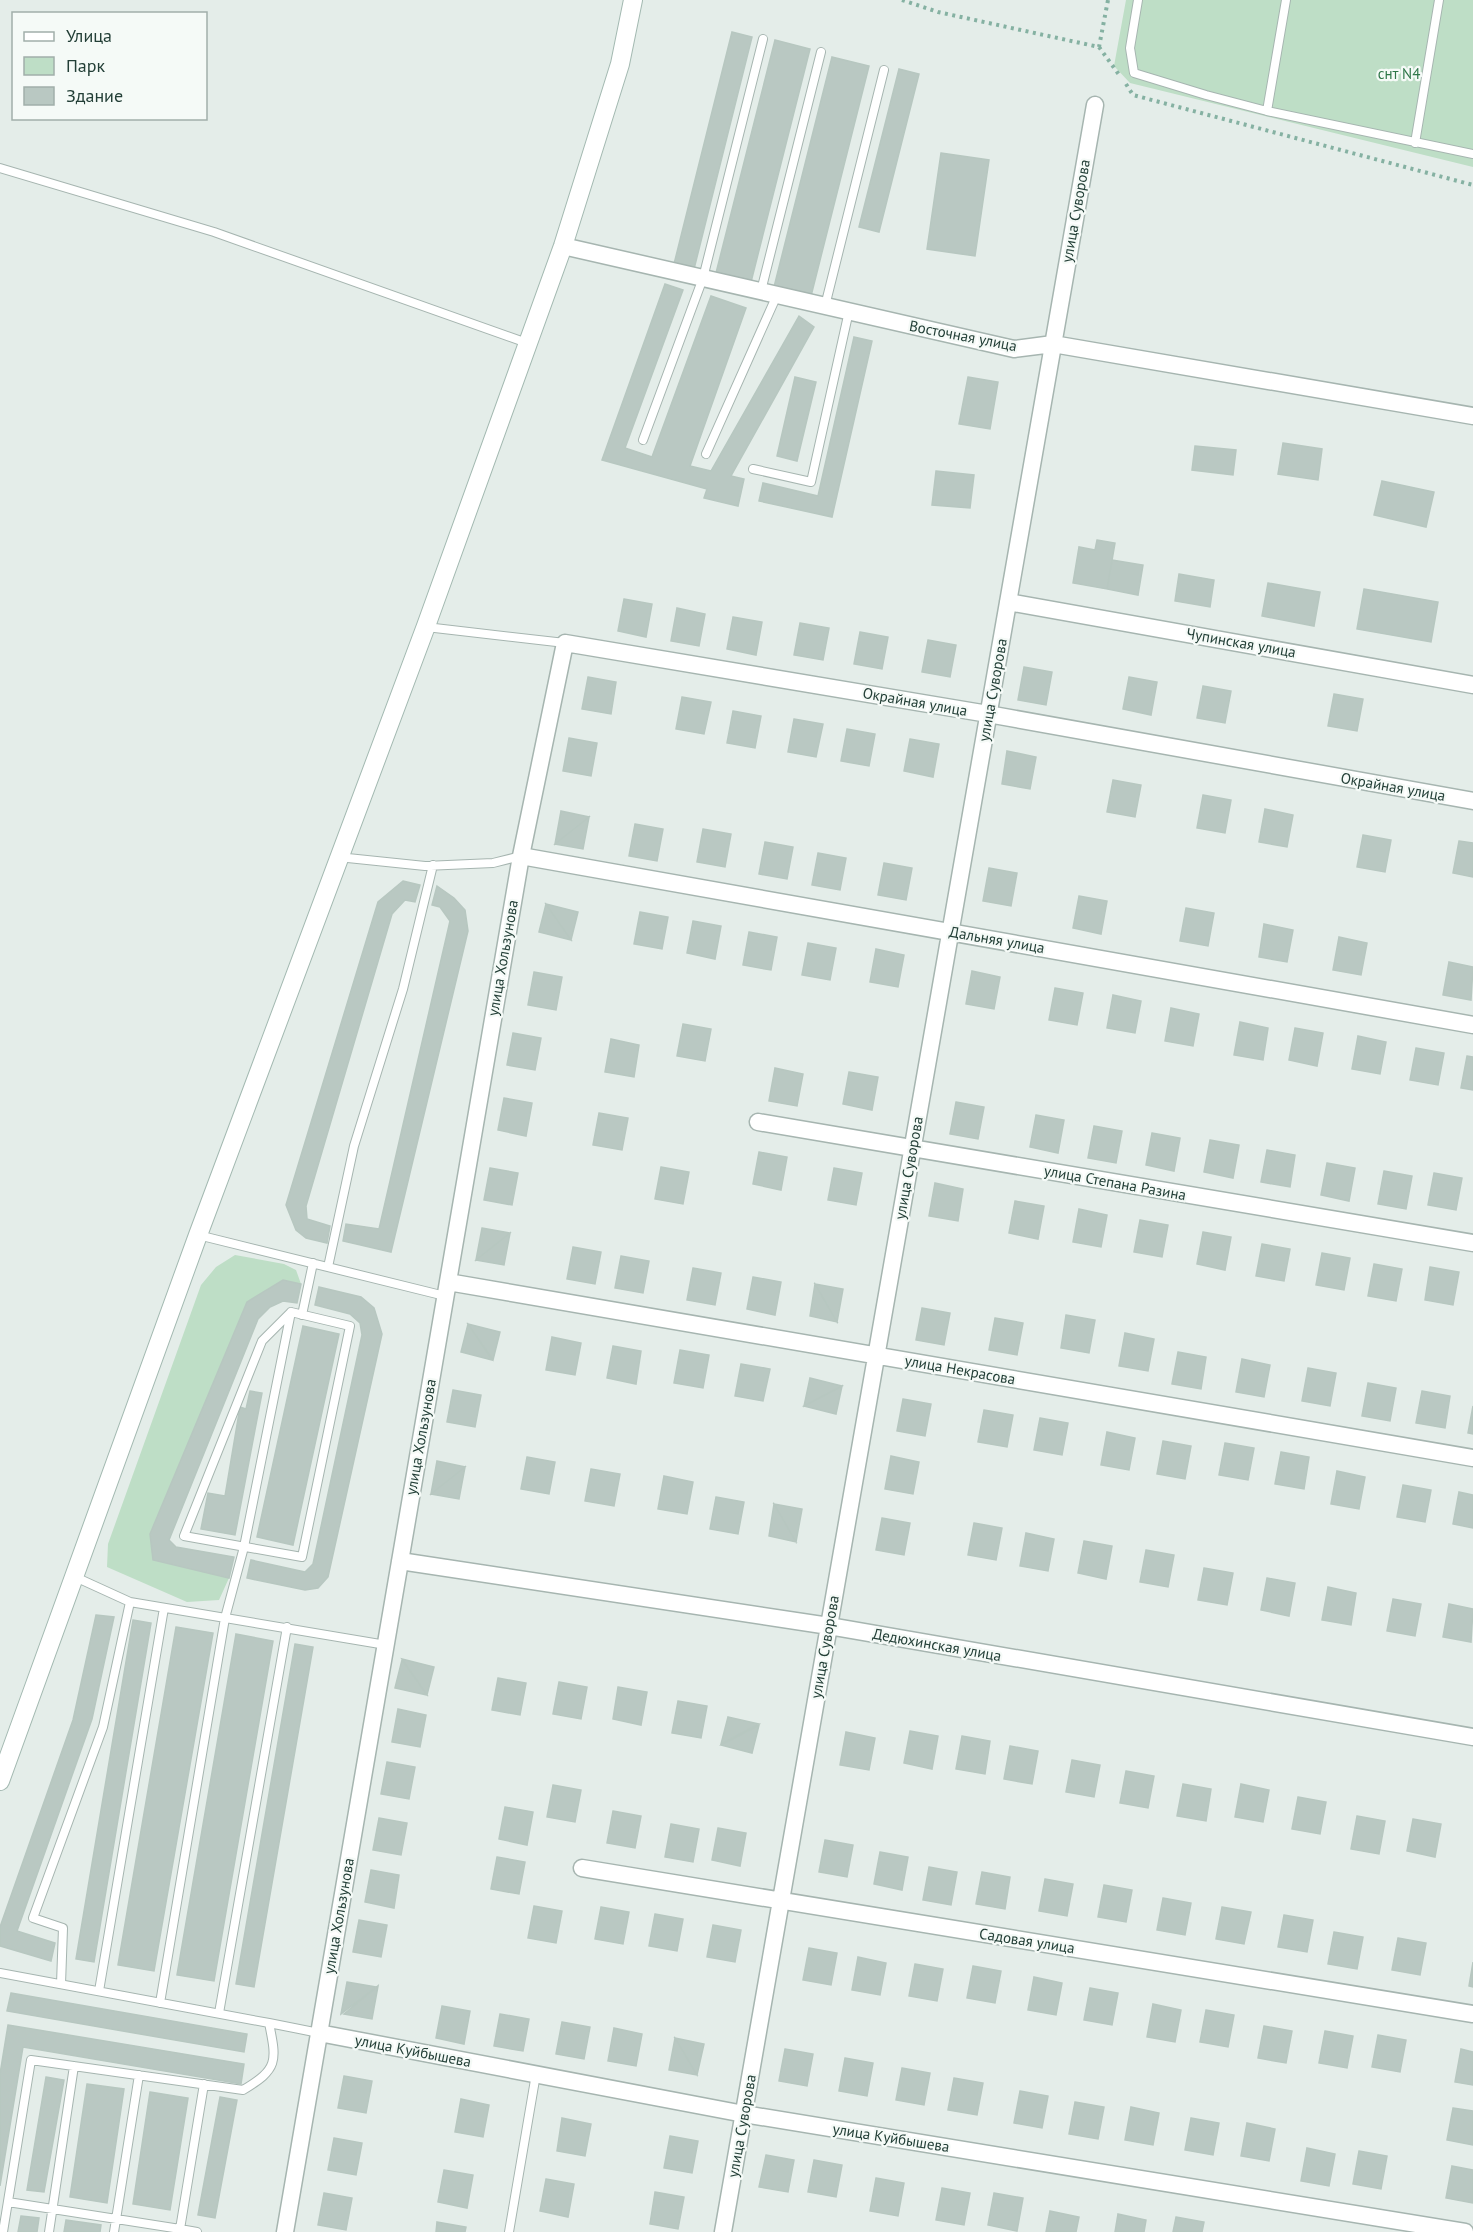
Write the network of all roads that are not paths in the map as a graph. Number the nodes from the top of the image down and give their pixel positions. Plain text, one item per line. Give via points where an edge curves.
1 (633, 0) edge
2 (1138, 0) edge
3 (1286, 0) edge
4 (1439, 0) edge
5 (763, 39) dead end
6 (822, 52) dead end
7 (884, 70) dead end
8 (1095, 105) dead end
9 (1267, 111) junction
10 (1414, 143) junction
11 (1473, 154) edge
12 (0, 168) edge
13 (563, 246) junction
14 (703, 278) junction
15 (769, 293) junction
16 (825, 306) junction
17 (849, 311) junction
18 (527, 343) junction
19 (1053, 344) junction
20 (1473, 416) edge
21 (643, 440) dead end
22 (706, 454) dead end
23 (753, 469) dead end
24 (1008, 602) junction
25 (426, 626) junction
26 (565, 643) junction
27 (1473, 685) edge
28 (988, 714) junction
29 (1473, 801) edge
30 (521, 856) junction
31 (338, 857) junction
32 (433, 865) junction
33 (950, 931) junction
34 (1473, 1025) edge
35 (758, 1122) dead end
36 (912, 1148) junction
37 (198, 1235) junction
38 (1473, 1243) edge
39 (313, 1263) junction
40 (328, 1267) junction
41 (447, 1289) junction
42 (291, 1312) junction
43 (302, 1315) junction
44 (876, 1355) junction
45 (1473, 1458) edge
46 (244, 1547) junction
47 (400, 1562) junction
48 (73, 1576) junction
49 (130, 1602) junction
50 (164, 1608) junction
51 (225, 1618) junction
52 (829, 1626) junction
53 (286, 1627) junction
54 (386, 1645) junction
55 (1473, 1737) edge
56 (0, 1781) edge
57 (582, 1868) dead end
58 (781, 1900) junction
59 (0, 1973) edge
60 (61, 1984) junction
61 (99, 1991) junction
62 (160, 2003) junction
63 (219, 2013) junction
64 (1473, 2014) edge
65 (269, 2023) junction
66 (319, 2033) junction
67 (74, 2066) junction
68 (536, 2074) junction
69 (139, 2075) junction
70 (204, 2085) junction
71 (744, 2114) junction
72 (8, 2202) junction
73 (52, 2210) junction
74 (116, 2219) junction
75 (180, 2231) edge
76 (3, 2232) edge
77 (49, 2232) edge
78 (114, 2232) edge
79 (196, 2232) edge
80 (285, 2232) edge
81 (509, 2232) edge
82 (723, 2232) edge
83 (1465, 2232) edge

1 - 13 main road via 620,64
2 - 9 lane via 1130,48 1134,73
3 - 9 lane
4 - 10 lane
5 - 14 lane
6 - 15 lane
7 - 16 lane
8 - 19 street, улица Суворова
9 - 10 lane
10 - 11 lane
12 - 18 lane via 214,232
13 - 14 street, Восточная улица
13 - 18 main road
14 - 15 street, Восточная улица
14 - 21 lane
15 - 16 street, Восточная улица
15 - 22 lane
16 - 17 street, Восточная улица
17 - 19 street, Восточная улица via 1014,350
17 - 23 lane via 811,482
18 - 25 main road
19 - 20 street, Восточная улица
19 - 24 street, улица Суворова
24 - 27 street, Чупинская улица
24 - 28 street, улица Суворова
25 - 26 lane, Окрайная улица
25 - 31 main road
26 - 28 street, Окрайная улица
26 - 30 street, улица Хользунова
28 - 29 street, Окрайная улица
28 - 33 street, улица Суворова
30 - 32 lane via 493,863
30 - 33 street, Дальняя улица
30 - 41 street, улица Хользунова
31 - 32 lane
31 - 37 main road
32 - 40 lane via 403,989 354,1146
33 - 34 street, Дальняя улица
33 - 36 street, улица Суворова
35 - 36 street, улица Степана Разина
36 - 38 street, улица Степана Разина
36 - 44 street, улица Суворова
37 - 39 lane
37 - 48 main road
39 - 40 lane
39 - 43 lane
40 - 41 lane
41 - 44 street, улица Некрасова
41 - 47 street, улица Хользунова
42 - 43 lane
42 - 46 lane
42 - 46 lane via 261,1341 184,1536
43 - 46 lane via 350,1326 302,1557
44 - 45 street, улица Некрасова
44 - 52 street, улица Суворова
46 - 51 lane
47 - 52 street, Дедюхинская улица
47 - 54 street, улица Хользунова
48 - 49 lane
48 - 56 main road
49 - 50 lane
49 - 60 lane via 103,1727 33,1918 63,1928
50 - 51 lane
50 - 61 lane
51 - 53 lane
51 - 62 lane
52 - 55 street, Дедюхинская улица
52 - 58 street, улица Суворова
53 - 54 lane
53 - 63 lane
54 - 66 street, улица Хользунова
57 - 58 street, Садовая улица
58 - 64 street, Садовая улица
58 - 71 street, улица Суворова
59 - 60 lane
60 - 61 lane
61 - 62 lane
62 - 63 lane
63 - 65 lane
65 - 66 lane
65 - 70 lane via 275,2054 266,2076 243,2090
66 - 68 street, улица Куйбышева
66 - 80 street, улица Хользунова
67 - 69 lane
67 - 72 lane via 31,2060
67 - 73 lane
68 - 71 street, улица Куйбышева
68 - 81 lane
69 - 70 lane
69 - 74 lane
70 - 75 lane
71 - 82 street, улица Суворова
71 - 83 street, улица Куйбышева
72 - 73 lane
72 - 76 lane
73 - 74 lane
73 - 77 lane
74 - 75 lane
74 - 78 lane
75 - 79 lane

